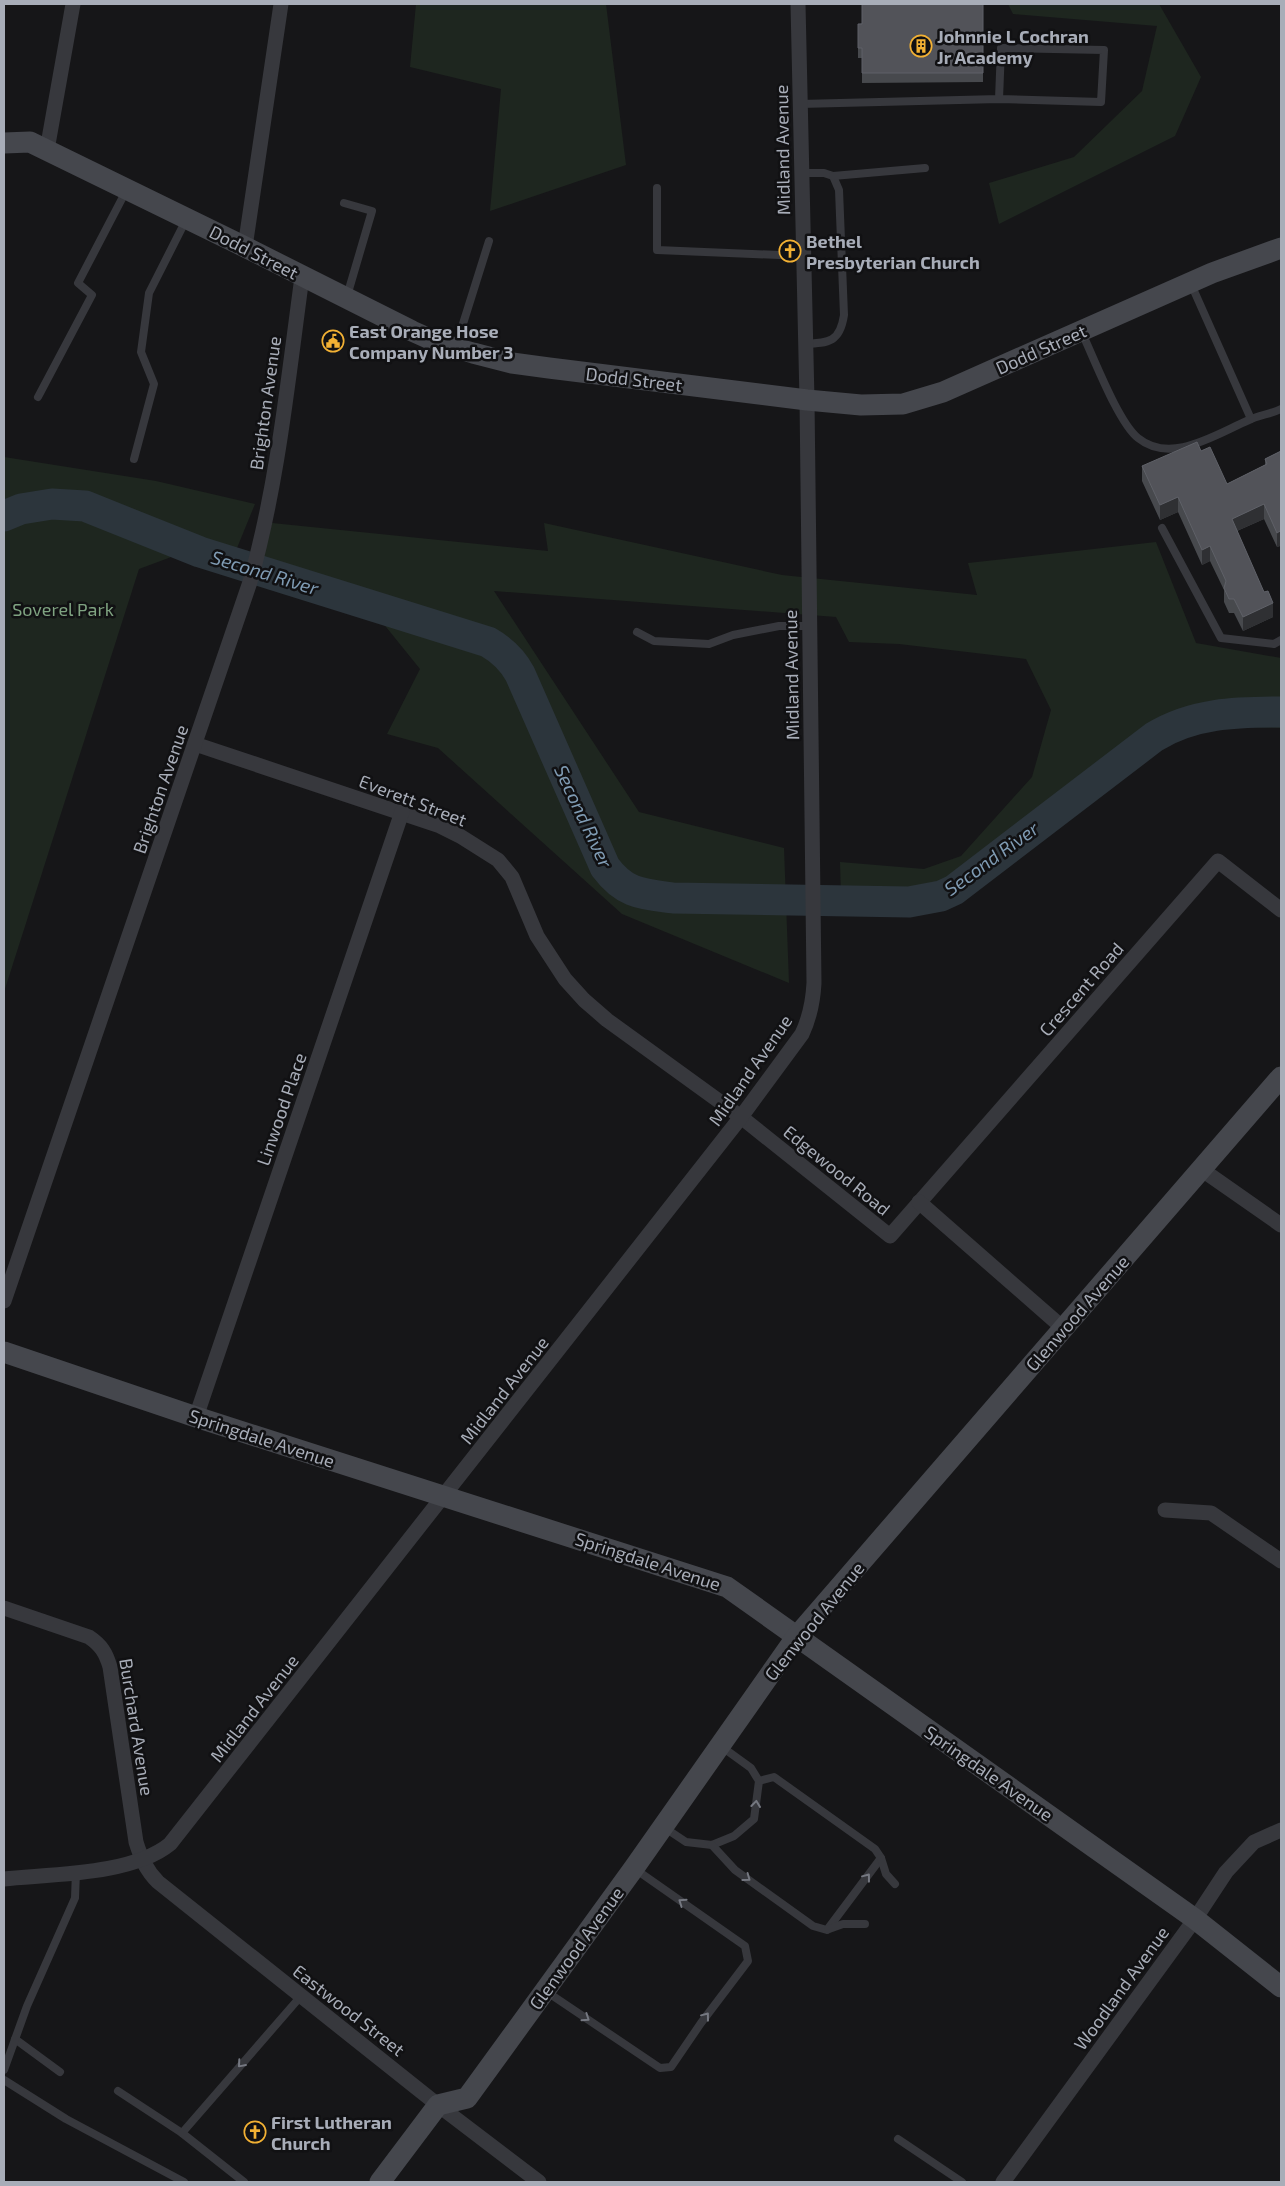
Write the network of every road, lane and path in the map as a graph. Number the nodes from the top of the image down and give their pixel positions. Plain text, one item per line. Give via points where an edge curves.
1 (74, 4) edge
2 (281, 4) edge
3 (798, 4) edge
4 (999, 99) junction
5 (800, 104) junction
6 (4, 143) edge
7 (47, 150) junction
8 (925, 168) dead end
9 (801, 173) junction
10 (833, 176) junction
11 (657, 188) dead end
12 (127, 189) junction
13 (344, 203) dead end
14 (187, 218) junction
15 (489, 241) dead end
16 (245, 247) junction
17 (1281, 248) edge
18 (803, 256) junction
19 (302, 277) junction
20 (1190, 283) junction
21 (347, 298) junction
22 (1081, 332) junction
23 (805, 344) junction
24 (456, 348) junction
25 (38, 397) dead end
26 (807, 400) junction
27 (1281, 408) edge
28 (1251, 419) junction
29 (134, 459) dead end
30 (1162, 528) dead end
31 (810, 626) junction
32 (637, 632) dead end
33 (1281, 640) edge
34 (195, 744) junction
35 (402, 812) junction
36 (1281, 910) edge
37 (1281, 1077) edge
38 (741, 1117) junction
39 (1201, 1169) junction
40 (919, 1202) junction
41 (1281, 1225) edge
42 (4, 1301) edge
43 (1063, 1328) junction
44 (4, 1352) edge
45 (196, 1417) junction
46 (445, 1496) junction
47 (1165, 1510) dead end
48 (1281, 1562) edge
49 (4, 1608) edge
50 (797, 1636) junction
51 (720, 1746) junction
52 (759, 1781) junction
53 (664, 1826) junction
54 (1281, 1830) edge
55 (712, 1845) junction
56 (880, 1858) junction
57 (142, 1860) junction
58 (634, 1868) junction
59 (76, 1871) junction
60 (4, 1879) edge
61 (895, 1884) dead end
62 (1195, 1919) junction
63 (865, 1924) dead end
64 (827, 1930) junction
65 (1281, 1986) edge
66 (546, 1991) junction
67 (301, 1996) junction
68 (15, 2039) junction
69 (4, 2070) edge
70 (60, 2072) dead end
71 (4, 2080) edge
72 (118, 2091) dead end
73 (438, 2105) junction
74 (182, 2132) junction
75 (898, 2139) dead end
76 (184, 2182) edge
77 (244, 2182) edge
78 (380, 2182) edge
79 (539, 2182) edge
80 (962, 2182) edge
81 (1003, 2182) edge

1 - 7 street
2 - 16 street
3 - 5 street, Midland Avenue
4 - 4 lane via 1001,48 1104,50 1101,102
4 - 5 lane
5 - 9 street, Midland Avenue
6 - 7 street, Dodd Street via 30,142
7 - 12 street, Dodd Street
8 - 10 lane
9 - 10 lane
9 - 18 street, Midland Avenue
10 - 23 lane via 839,190 843,325 827,343
11 - 18 lane via 657,250
12 - 14 street, Dodd Street
12 - 25 lane via 78,283 92,295
13 - 21 lane via 372,211
14 - 16 street, Dodd Street
14 - 29 lane via 150,293 141,352 154,384
15 - 24 lane
16 - 19 street, Dodd Street
17 - 20 street, Dodd Street
18 - 23 street, Midland Avenue
19 - 21 street, Dodd Street
19 - 34 street, Brighton Avenue via 271,494 258,553
20 - 22 street, Dodd Street
20 - 28 lane
21 - 24 street, Dodd Street via 412,332
22 - 26 street, Dodd Street via 924,399 880,405
22 - 28 lane via 1116,407 1136,437 1150,446 1168,449 1202,441
23 - 26 street, Midland Avenue
24 - 26 street, Dodd Street via 548,368
26 - 31 street, Midland Avenue
27 - 28 lane
30 - 33 lane via 1221,638 1274,644
31 - 32 lane via 779,626 733,635 709,644 654,641
31 - 38 street, Midland Avenue via 813,1002 802,1034
34 - 35 street, Everett Street
34 - 42 street, Brighton Avenue
35 - 38 street, Everett Street via 460,836 498,860 512,877 536,936 564,979 607,1020
35 - 45 street, Linwood Place
36 - 40 street, Crescent Road via 1218,861
37 - 39 street, Glenwood Avenue
38 - 40 street, Edgewood Road via 890,1236
38 - 46 street, Midland Avenue
39 - 41 street
39 - 43 street, Glenwood Avenue
40 - 43 street, Edgewood Road
43 - 50 street, Glenwood Avenue
44 - 45 street, Springdale Avenue
45 - 46 street, Springdale Avenue
46 - 50 street, Springdale Avenue via 727,1587
46 - 57 street, Midland Avenue via 177,1835 161,1851
47 - 48 street via 1211,1513
49 - 57 street, Burchard Avenue via 89,1637 99,1643 106,1654 134,1831
50 - 51 street, Glenwood Avenue
50 - 62 street, Springdale Avenue
51 - 52 lane via 751,1768
51 - 53 street, Glenwood Avenue
55 -> 52 lane via 734,1836 754,1819
52 - 56 lane via 774,1777 875,1849
53 - 55 lane via 686,1842
53 - 58 street, Glenwood Avenue
54 - 62 street, Woodland Avenue via 1254,1842 1226,1872
55 -> 64 lane via 735,1870 813,1926
56 - 61 lane via 886,1874
64 -> 56 lane
57 - 59 street, Midland Avenue
57 - 67 street, Eastwood Street via 158,1882
58 - 66 street, Glenwood Avenue
66 -> 58 lane via 665,2069 671,2067 748,1961 745,1946
59 - 60 street, Midland Avenue
59 - 68 lane via 75,1898
62 - 65 street, Springdale Avenue
62 - 81 street, Woodland Avenue
63 - 64 lane via 842,1924
66 - 73 street, Glenwood Avenue via 467,2098
67 - 73 street, Eastwood Street
67 -> 74 lane
68 - 69 lane
68 - 70 lane
71 - 76 lane via 66,2119
72 - 74 lane
73 - 78 street
73 - 79 street, Eastwood Street
74 - 77 lane
75 - 80 lane

